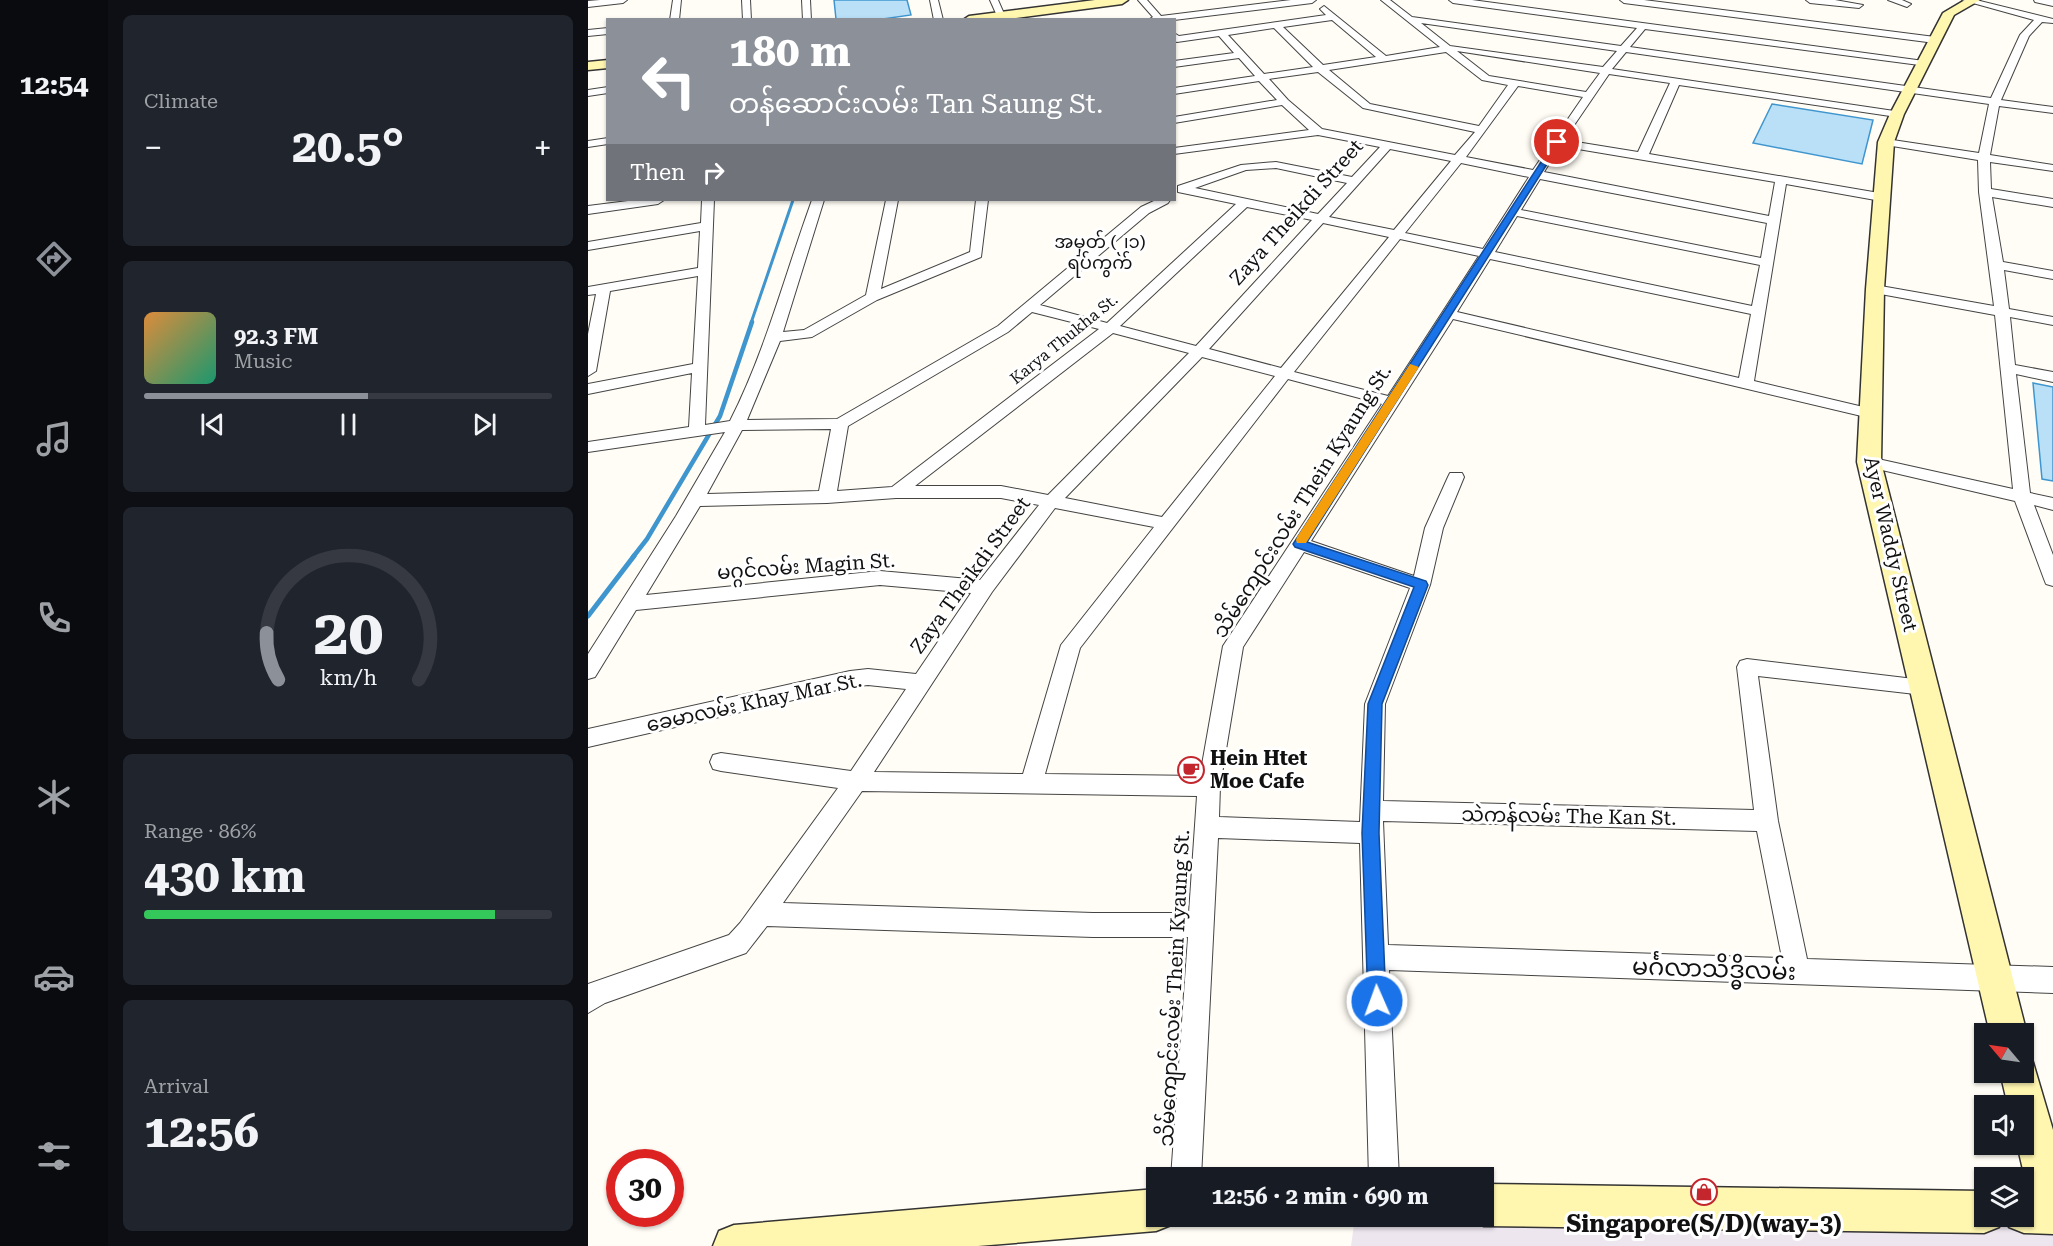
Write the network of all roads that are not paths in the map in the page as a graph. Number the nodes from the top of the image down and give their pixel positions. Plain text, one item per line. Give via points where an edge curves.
1 (623, 0) edge
2 (677, 0) edge
3 (746, 0) edge
4 (806, 0) edge
5 (934, 0) edge
6 (994, 0) edge
7 (1122, 0) edge
8 (1142, 0) edge
9 (1312, 0) edge
10 (1385, 0) edge
11 (1453, 0) edge
12 (1624, 0) edge
13 (1810, 0) edge
14 (1892, 0) edge
15 (1970, 0) edge
16 (2038, 0) edge
17 (2053, 3) edge
18 (588, 4) edge
19 (1060, 4) edge
20 (1907, 4) dead end
21 (1609, 8) dead end
22 (1726, 9) junction
23 (1854, 13) edge
24 (1001, 15) junction
25 (1334, 17) junction
26 (674, 18) edge
27 (747, 18) edge
28 (807, 18) edge
29 (938, 18) edge
30 (983, 18) edge
31 (1156, 18) edge
32 (1165, 18) edge
33 (2040, 18) junction
34 (1410, 19) junction
35 (1599, 20) junction
36 (1715, 20) dead end
37 (2053, 22) edge
38 (1276, 25) junction
39 (1643, 26) junction
40 (606, 31) edge
41 (588, 33) edge
42 (1221, 33) junction
43 (1176, 38) edge
44 (1935, 40) junction
45 (1448, 48) junction
46 (1624, 48) junction
47 (1240, 55) junction
48 (1384, 59) junction
49 (606, 64) edge
50 (1176, 64) edge
51 (1924, 64) junction
52 (588, 66) edge
53 (1322, 69) junction
54 (1607, 69) junction
55 (1262, 78) junction
56 (1676, 80) junction
57 (1514, 84) junction
58 (606, 90) edge
59 (1911, 90) junction
60 (1176, 91) edge
61 (588, 93) edge
62 (1589, 95) junction
63 (1995, 101) junction
64 (1284, 102) junction
65 (2053, 110) edge
66 (1898, 114) junction
67 (1176, 120) edge
68 (1482, 130) junction
69 (1318, 132) junction
70 (606, 141) edge
71 (1557, 142) junction
72 (1886, 142) junction
73 (588, 144) edge
74 (1386, 147) junction
75 (1194, 149) junction
76 (1176, 151) edge
77 (1642, 157) junction
78 (1984, 157) junction
79 (1457, 160) junction
80 (1221, 166) junction
81 (2053, 168) edge
82 (1538, 176) junction
83 (1781, 180) junction
84 (1355, 181) junction
85 (1178, 191) edge
86 (1985, 192) junction
87 (1881, 197) junction
88 (639, 201) edge
89 (708, 201) edge
90 (818, 201) edge
91 (892, 201) edge
92 (982, 201) edge
93 (1162, 201) edge
94 (620, 202) edge
95 (1245, 202) junction
96 (2053, 203) edge
97 (588, 210) edge
98 (1514, 212) junction
99 (1321, 219) junction
100 (1775, 221) junction
101 (707, 226) junction
102 (1397, 235) junction
103 (588, 246) edge
104 (1487, 254) junction
105 (1767, 263) junction
106 (1997, 265) junction
107 (705, 271) junction
108 (2053, 275) edge
109 (604, 288) junction
110 (1875, 289) junction
111 (588, 291) edge
112 (872, 297) junction
113 (1032, 307) junction
114 (1759, 312) junction
115 (2002, 312) junction
116 (1449, 314) junction
117 (2053, 321) edge
118 (1110, 328) junction
119 (774, 337) junction
120 (1199, 351) junction
121 (701, 367) junction
122 (2008, 368) junction
123 (588, 371) edge
124 (1284, 374) junction
125 (2053, 377) edge
126 (1746, 384) junction
127 (588, 389) edge
128 (1390, 402) junction
129 (1870, 412) junction
130 (840, 424) junction
131 (730, 426) junction
132 (700, 431) junction
133 (588, 447) edge
134 (1869, 462) junction
135 (1456, 477) dead end
136 (896, 492) junction
137 (827, 497) junction
138 (2022, 497) junction
139 (695, 500) junction
140 (1051, 502) junction
141 (2053, 504) edge
142 (1168, 524) junction
143 (1299, 544) junction
144 (2053, 579) edge
145 (1421, 585) junction
146 (985, 587) junction
147 (630, 604) junction
148 (588, 672) edge
149 (920, 683) junction
150 (1924, 687) junction
151 (588, 738) edge
152 (721, 762) dead end
153 (856, 781) junction
154 (1032, 782) junction
155 (1209, 786) junction
156 (1767, 821) junction
157 (1371, 822) junction
158 (1206, 826) junction
159 (761, 914) junction
160 (1201, 925) junction
161 (1375, 957) junction
162 (1797, 971) junction
163 (1995, 976) junction
164 (2053, 980) edge
165 (588, 1000) edge
166 (2006, 1023) edge
167 (2022, 1083) edge
168 (1187, 1167) edge
169 (1384, 1167) edge
170 (1494, 1205) edge
171 (1146, 1211) edge
172 (2053, 1211) edge
173 (1974, 1212) edge
174 (2034, 1212) edge
175 (734, 1246) edge

1 - 18 street
2 - 26 street
3 - 27 street
4 - 28 street
5 - 29 street
6 - 24 street
7 - 19 street
8 - 31 street
9 - 25 street
9 - 32 street
10 - 34 street
11 - 35 street
12 - 22 street
13 - 23 street
14 - 20 street
15 - 33 street
15 - 44 street, Ayer Waddy Street via 1949,13
16 - 17 street
19 - 24 street
21 - 35 street
22 - 23 street
22 - 36 street
23 - 44 street
24 - 30 street
25 - 38 street
25 - 48 street
33 - 37 street
33 - 63 street via 2025,35
34 - 45 street
34 - 46 street
35 - 39 street
38 - 42 street
38 - 53 street
39 - 46 street, သိမ်ကျောင်းလမ်း Thein Kyaung St.
39 - 51 street via 1704,30
40 - 41 street
42 - 43 street
42 - 47 street
44 - 51 street, Ayer Waddy Street
45 - 48 street
45 - 54 street
45 - 57 street via 1486,78
46 - 54 street, သိမ်ကျောင်းလမ်း Thein Kyaung St.
46 - 59 street
47 - 50 street
47 - 55 street
48 - 53 street
49 - 52 street
51 - 59 street, Ayer Waddy Street
53 - 55 street
53 - 68 street via 1367,106
54 - 56 street
54 - 62 street, သိမ်ကျောင်းလမ်း Thein Kyaung St.
55 - 60 street
55 - 64 street
56 - 66 street
56 - 77 street
57 - 62 street
57 - 68 street
58 - 61 street
59 - 63 street
59 - 66 street, Ayer Waddy Street
62 - 71 street, သိမ်ကျောင်းလမ်း Thein Kyaung St.
63 - 65 street
63 - 78 street
64 - 67 street
64 - 69 street
66 - 72 street, Ayer Waddy Street
68 - 79 street
69 - 74 street
69 - 75 street
70 - 73 street
71 - 77 street
71 - 82 street, သိမ်ကျောင်းလမ်း Thein Kyaung St.
72 - 78 street
72 - 87 street, Ayer Waddy Street
74 - 79 street
74 - 84 street, Zaya Theikdi Street
75 - 76 street
75 - 80 street
77 - 83 street
78 - 81 street
78 - 86 street
79 - 82 street
79 - 102 street
80 - 84 street via 1276,165
80 - 85 street
82 - 98 street, သိမ်ကျောင်းလမ်း Thein Kyaung St.
82 - 100 street
83 - 87 street
83 - 100 street
84 - 99 street, Zaya Theikdi Street
85 - 95 street
86 - 96 street
86 - 106 street
87 - 110 street, Ayer Waddy Street
88 - 94 street
89 - 101 street
90 - 119 street
91 - 112 street
92 - 112 street via 976,254
93 - 113 street via 1145,210
94 - 97 street
95 - 99 street
95 - 118 street, Karya Thukha St.
98 - 104 street, သိမ်ကျောင်းလမ်း Thein Kyaung St.
98 - 105 street
99 - 102 street
99 - 120 street, Zaya Theikdi Street
100 - 105 street
101 - 103 street
101 - 107 street
102 - 104 street
102 - 124 street
104 - 114 street
104 - 116 street, သိမ်ကျောင်းလမ်း Thein Kyaung St.
105 - 114 street
106 - 108 street
106 - 115 street
107 - 109 street
107 - 121 street
109 - 111 street
109 - 123 street
110 - 115 street
110 - 129 street, Ayer Waddy Street
112 - 119 street via 807,334
113 - 118 street
113 - 130 street via 1003,329
114 - 126 street
115 - 117 street
115 - 122 street
116 - 126 street
116 - 128 street, သိမ်ကျောင်းလမ်း Thein Kyaung St.
118 - 120 street
118 - 136 street, Karya Thukha St.
119 - 131 street
120 - 124 street
120 - 140 street, Zaya Theikdi Street
121 - 127 street
121 - 132 street
122 - 125 street
122 - 138 street
124 - 128 street
124 - 142 street
126 - 129 street
128 - 143 street, သိမ်ကျောင်းလမ်း Thein Kyaung St.
129 - 134 street, Ayer Waddy Street
130 - 131 street
130 - 137 street
131 - 132 street
131 - 139 street
132 - 133 street
134 - 138 street
134 - 150 street, Ayer Waddy Street
135 - 145 street via 1434,528
136 - 137 street
136 - 140 street via 1001,492
137 - 139 street
138 - 141 street
138 - 144 street
139 - 147 street
140 - 142 street
140 - 146 street, Zaya Theikdi Street
142 - 154 street via 1071,645
143 - 145 street
143 - 155 street, သိမ်ကျောင်းလမ်း Thein Kyaung St. via 1233,646
145 - 157 street via 1375,704
146 - 147 street, မဂ္ဂင်လမ်း Magin St. via 880,578
146 - 149 street, Zaya Theikdi Street
147 - 148 street
149 - 151 street, ခေမာလမ်း Khay Mar St. via 850,678
149 - 153 street, Zaya Theikdi Street
150 - 156 street via 1747,667
150 - 163 street, Ayer Waddy Street
152 - 153 street
153 - 154 street
153 - 159 street, Zaya Theikdi Street
154 - 155 street
155 - 158 street, သိမ်ကျောင်းလမ်း Thein Kyaung St.
156 - 157 street, သဲကန်လမ်း The Kan St.
156 - 162 street
157 - 158 street, သဲကန်လမ်း The Kan St.
157 - 161 street
158 - 160 street, သိမ်ကျောင်းလမ်း Thein Kyaung St.
159 - 160 street
159 - 165 street, Zaya Theikdi Street via 737,944 597,993
160 - 168 street, သိမ်ကျောင်းလမ်း Thein Kyaung St.
161 - 162 street, မင်္ဂလာသိဒ္ဓိလမ်း
161 - 169 street
162 - 163 street, မင်္ဂလာသိဒ္ဓိလမ်း
163 - 164 street, မင်္ဂလာသိဒ္ဓိလမ်း
163 - 166 street, Ayer Waddy Street
167 - 172 street
170 - 173 street
171 - 175 street
172 - 174 street

